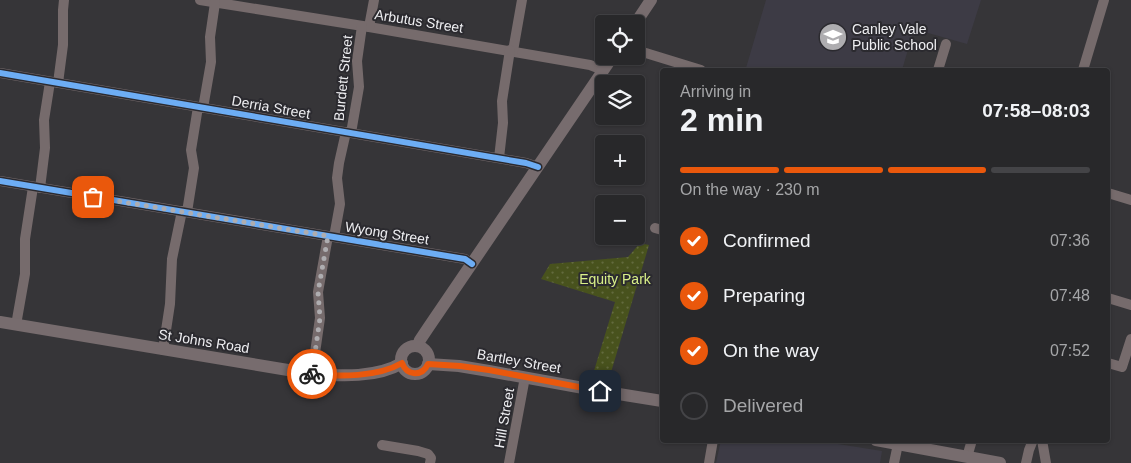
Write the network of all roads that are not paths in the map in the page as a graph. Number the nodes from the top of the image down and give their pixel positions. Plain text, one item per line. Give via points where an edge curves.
1 (64, 0) edge
2 (200, 0) edge
3 (374, 0) edge
4 (522, 0) edge
5 (651, 0) edge
6 (1104, 0) edge
7 (219, 2) edge
8 (641, 15) edge
9 (366, 26) junction
10 (946, 44) dead end
11 (511, 51) junction
12 (645, 53) edge
13 (606, 65) edge
14 (694, 68) edge
15 (939, 68) edge
16 (1084, 68) edge
17 (603, 70) junction
18 (0, 73) edge
19 (54, 83) junction
20 (201, 107) junction
21 (348, 132) junction
22 (500, 158) junction
23 (538, 168) junction
24 (0, 181) edge
25 (37, 187) junction
26 (1110, 194) edge
27 (1131, 200) edge
28 (184, 212) junction
29 (330, 236) junction
30 (472, 264) junction
31 (1110, 299) edge
32 (1131, 305) edge
33 (0, 322) edge
34 (16, 325) junction
35 (1131, 339) edge
36 (418, 346) junction
37 (163, 350) junction
38 (402, 363) junction
39 (1110, 363) edge
40 (428, 364) junction
41 (312, 374) junction
42 (525, 377) junction
43 (660, 402) edge
44 (713, 443) edge
45 (892, 443) edge
46 (971, 443) edge
47 (1032, 443) edge
48 (1043, 443) edge
49 (898, 444) junction
50 (382, 445) dead end
51 (967, 457) junction
52 (430, 463) edge
53 (510, 463) edge
54 (710, 463) edge
55 (894, 463) edge
56 (1000, 463) edge
57 (1026, 463) edge
58 (1046, 463) edge

1 - 19 street via 63,45
2 - 7 street, Arbutus Street
3 - 9 street, Burdett Street
4 - 11 street
5 - 8 main road
6 - 16 street
7 - 9 street, Arbutus Street
7 - 20 street via 210,37 211,62
9 - 11 street, Arbutus Street
9 - 21 street, Burdett Street via 357,62 359,87
10 - 15 street
11 - 17 street, Arbutus Street
11 - 22 street via 502,102
12 - 14 street
13 - 17 main road
17 - 23 main road
18 - 19 street, Derria Street
19 - 20 street, Derria Street
19 - 25 street via 44,120 45,148
20 - 21 street, Derria Street
20 - 28 street via 191,150 194,168
21 - 22 street, Derria Street
21 - 29 street, Burdett Street via 337,178 340,204
22 - 23 street, Derria Street via 529,163
23 - 30 main road
24 - 25 street, Wyong Street
25 - 28 street, Wyong Street
25 - 34 street via 25,239 25,274
26 - 27 street
28 - 29 street, Wyong Street
28 - 37 street via 172,258
29 - 30 street, Wyong Street via 464,258
29 - 41 street, Burdett Street via 318,292 320,318
30 - 36 main road
31 - 32 street
33 - 34 main road, St Johns Road
34 - 37 main road, St Johns Road
35 - 39 street via 1122,366
36 - 38 main road via 405,350
36 - 40 main road via 426,351
37 - 41 main road, St Johns Road
38 - 40 main road via 406,370 415,374
38 - 41 main road, St Johns Road via 377,373
40 - 42 main road, Bartley Street
42 - 43 main road, Bartley Street
42 - 53 street, Hill Street
44 - 54 street
45 - 49 main road
46 - 51 street
47 - 57 street
48 - 58 street
49 - 51 main road
49 - 55 street
50 - 52 street via 428,454
51 - 56 main road

